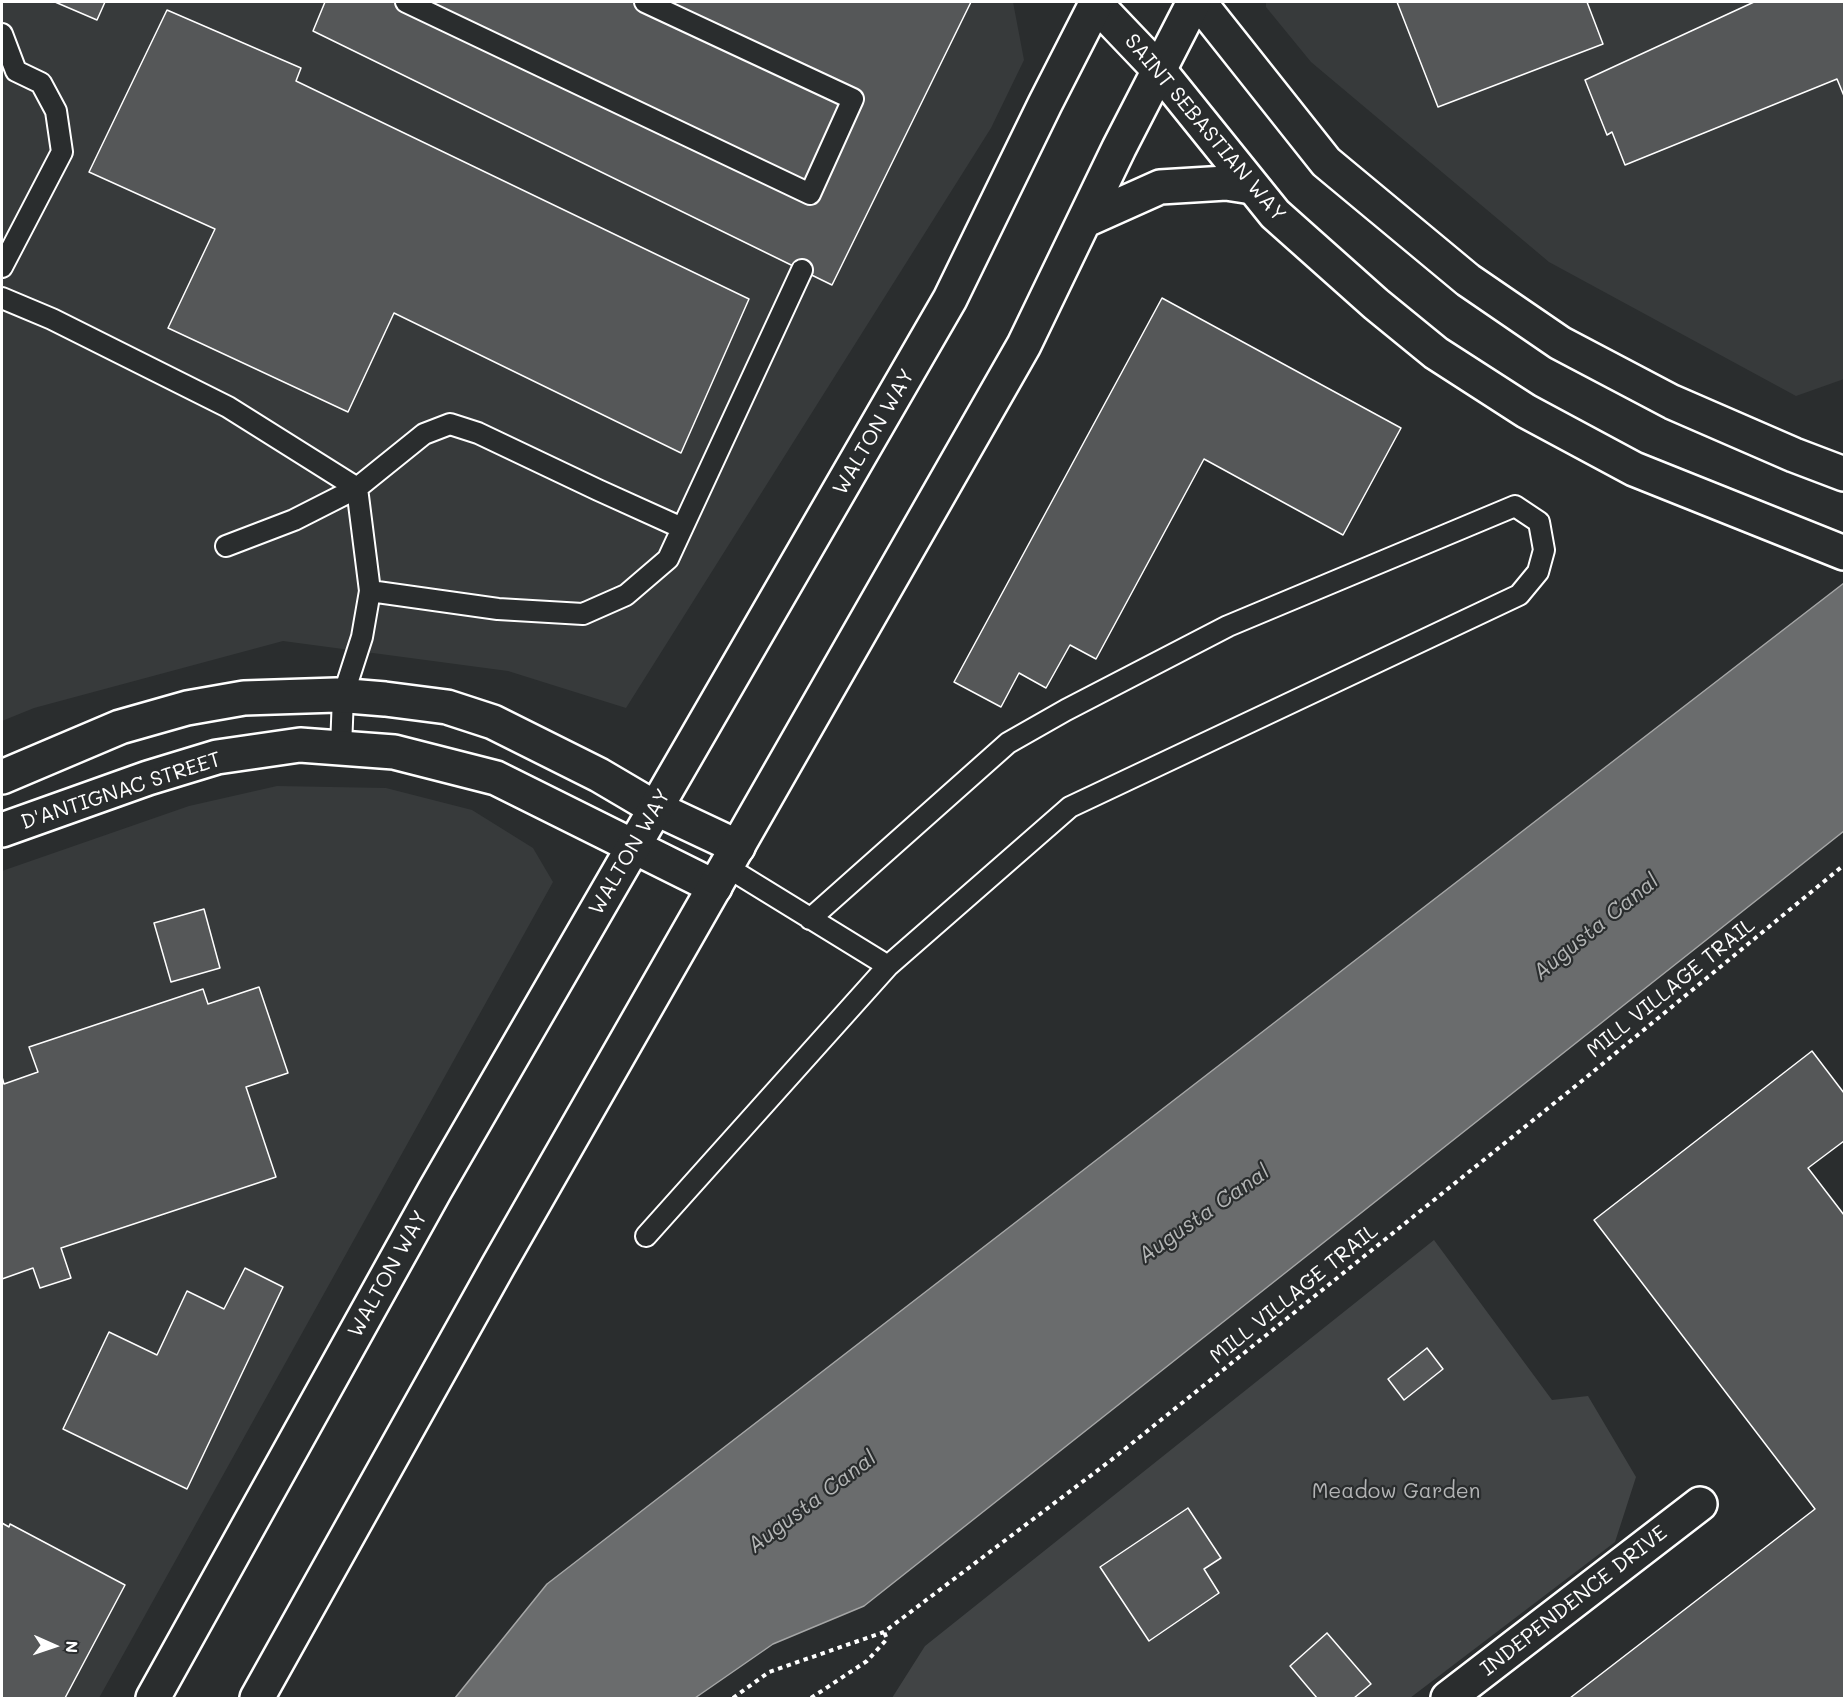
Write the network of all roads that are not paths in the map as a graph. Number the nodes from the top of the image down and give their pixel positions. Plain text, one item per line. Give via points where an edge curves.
1 (406, 2) edge
2 (645, 2) edge
3 (1096, 2) edge
4 (1194, 2) edge
5 (1199, 2) edge
6 (2, 34) edge
7 (1159, 70) junction
8 (9, 73) edge
9 (1252, 187) junction
10 (1084, 221) junction
11 (2, 267) edge
12 (802, 270) dead end
13 (2, 298) edge
14 (1845, 474) edge
15 (357, 488) junction
16 (682, 528) junction
17 (226, 546) dead end
18 (1845, 553) edge
19 (370, 591) junction
20 (343, 696) junction
21 (340, 748) junction
22 (2, 777) edge
23 (655, 808) junction
24 (2, 831) edge
25 (633, 846) junction
26 (726, 867) junction
27 (810, 919) junction
28 (888, 966) junction
29 (646, 1236) dead end
30 (1700, 1504) dead end
31 (153, 1698) edge
32 (257, 1698) edge
33 (1448, 1698) edge

1 - 2 lane via 810,194 853,99
3 - 7 main road, SAINT SEBASTIAN WAY
3 - 23 main road, WALTON WAY via 950,299
4 - 7 main road
5 - 14 main road via 1326,162 1468,280 1560,343 1672,402
6 - 8 lane
7 - 9 main road, SAINT SEBASTIAN WAY
7 - 10 main road
8 - 11 lane via 41,83 56,111 62,152
9 - 10 main road via 1226,183 1160,187
9 - 18 main road, SAINT SEBASTIAN WAY via 1275,214 1376,304 1436,353 1526,411 1634,469
10 - 26 main road via 1024,345
12 - 16 lane
13 - 15 lane via 52,318 228,407
15 - 16 lane via 424,434 450,424 478,433
15 - 17 lane via 294,520
15 - 19 lane
16 - 19 lane via 668,559 626,595 583,614 498,609
19 - 20 lane via 362,637
20 - 21 lane
20 - 22 main road via 244,698 187,708 120,727
20 - 23 main road via 447,707 494,722 599,774
21 - 24 main road, D'ANTIGNAC STREET via 300,745 217,757
21 - 25 main road, D'ANTIGNAC STREET via 394,752 496,778
23 - 25 main road, WALTON WAY
23 - 26 main road
25 - 26 main road, D'ANTIGNAC STREET
25 - 31 main road, WALTON WAY via 435,1190
26 - 27 lane
26 - 32 main road
27 - 28 lane
27 - 28 lane via 1008,743 1066,710 1228,626 1515,506 1539,522 1544,550 1538,572 1519,595 1070,807
28 - 29 lane
30 - 33 main road, INDEPENDENCE DRIVE

